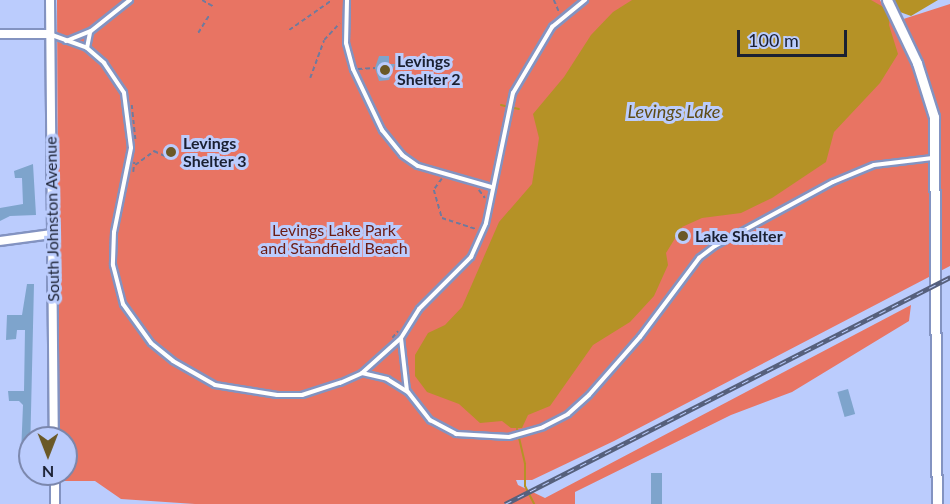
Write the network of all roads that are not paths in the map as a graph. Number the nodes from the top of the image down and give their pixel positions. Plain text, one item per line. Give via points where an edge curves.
1 (50, 0) edge
2 (130, 0) edge
3 (347, 0) edge
4 (585, 0) edge
5 (887, 2) edge
6 (91, 31) junction
7 (0, 34) edge
8 (50, 34) junction
9 (64, 42) junction
10 (87, 48) junction
11 (936, 158) junction
12 (491, 187) junction
13 (52, 234) junction
14 (0, 241) edge
15 (401, 338) junction
16 (362, 373) junction
17 (408, 392) junction
18 (54, 426) edge
19 (55, 486) edge
20 (55, 504) edge
21 (937, 504) edge

1 - 8 street, South Johnston Avenue
2 - 6 lane
3 - 12 lane via 344,21 352,69 382,130 402,155 441,176
4 - 12 lane via 562,17 537,49 513,93
5 - 11 street via 928,90
6 - 9 lane
6 - 10 lane
7 - 8 street
8 - 9 lane
8 - 13 street, South Johnston Avenue
9 - 10 lane
10 - 16 lane via 104,63 124,93 131,124 128,164 114,232 113,265 123,304 151,343 172,361 215,386 252,394 302,395
11 - 17 lane via 874,165 833,182 715,246 699,258 640,337 589,395 568,414 530,432 509,437 472,437 443,428 430,420
11 - 21 street
12 - 15 lane via 481,230 461,269 419,309
13 - 14 street
13 - 18 street, South Johnston Avenue
15 - 16 lane
15 - 17 lane
16 - 17 lane via 387,379
19 - 20 street

